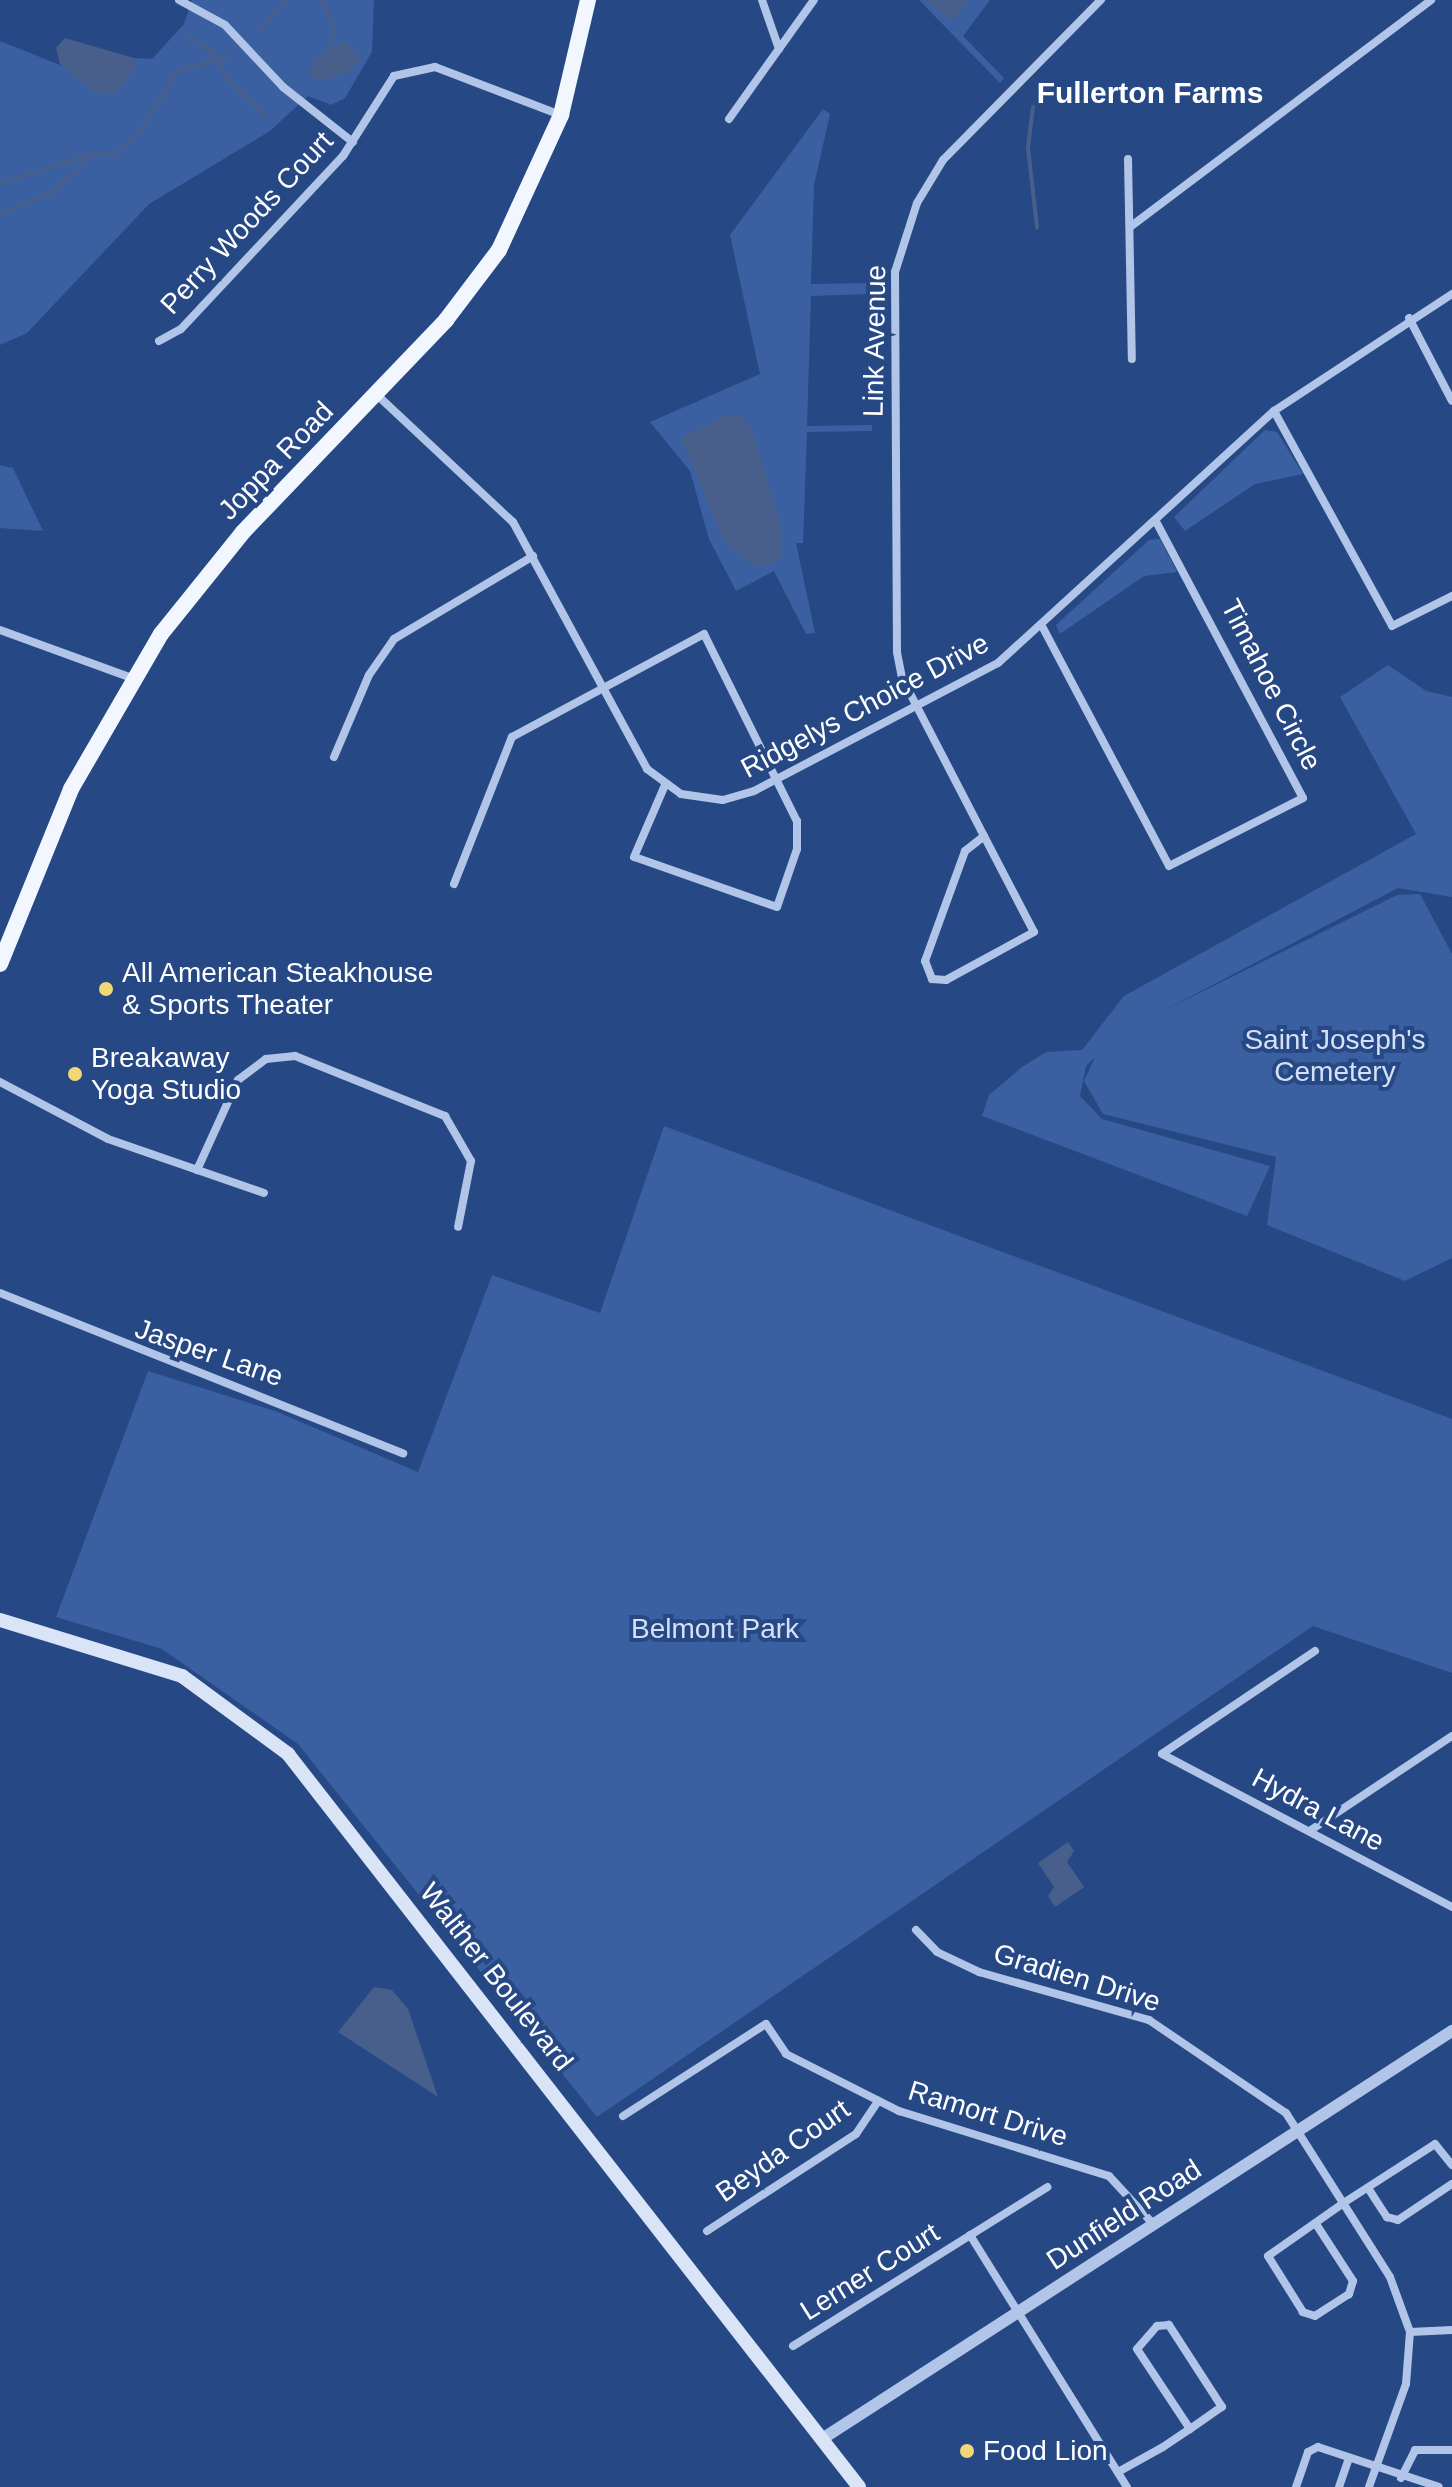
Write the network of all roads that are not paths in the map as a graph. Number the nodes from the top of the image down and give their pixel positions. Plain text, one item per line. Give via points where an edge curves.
1 (179, 0) edge
2 (588, 0) edge
3 (762, 0) edge
4 (814, 0) edge
5 (1101, 0) edge
6 (1431, 0) edge
7 (779, 49) junction
8 (561, 115) junction
9 (729, 119) dead end
10 (353, 142) junction
11 (1128, 159) dead end
12 (1130, 227) junction
13 (1452, 294) edge
14 (1409, 318) junction
15 (159, 341) dead end
16 (1132, 359) dead end
17 (376, 394) junction
18 (1452, 401) edge
19 (1274, 411) junction
20 (1156, 522) junction
21 (533, 556) junction
22 (1452, 596) edge
23 (1043, 628) junction
24 (0, 630) edge
25 (132, 678) junction
26 (600, 686) junction
27 (917, 706) junction
28 (334, 757) dead end
29 (779, 778) junction
30 (665, 785) junction
31 (984, 836) junction
32 (454, 884) dead end
33 (0, 964) edge
34 (0, 1082) edge
35 (197, 1170) junction
36 (264, 1193) dead end
37 (458, 1227) dead end
38 (0, 1293) edge
39 (403, 1453) dead end
40 (0, 1620) edge
41 (1315, 1651) dead end
42 (1452, 1736) edge
43 (1311, 1830) junction
44 (1452, 1907) edge
45 (916, 1930) dead end
46 (1452, 2031) edge
47 (878, 2101) junction
48 (623, 2116) dead end
49 (1299, 2130) junction
50 (1452, 2165) edge
51 (1452, 2184) edge
52 (1047, 2187) dead end
53 (1368, 2188) junction
54 (1345, 2202) junction
55 (1316, 2224) junction
56 (1154, 2225) junction
57 (707, 2231) dead end
58 (970, 2235) junction
59 (1019, 2311) junction
60 (1452, 2330) edge
61 (1410, 2332) junction
62 (793, 2346) dead end
63 (1190, 2429) junction
64 (822, 2439) junction
65 (1452, 2450) edge
66 (1349, 2458) junction
67 (1375, 2471) junction
68 (1118, 2472) junction
69 (1401, 2478) junction
70 (859, 2487) edge
71 (1127, 2487) edge
72 (1296, 2487) edge
73 (1339, 2487) edge
74 (1369, 2487) edge
75 (1439, 2487) edge

1 - 10 street via 225,25 283,87
2 - 8 main road, Joppa Road
3 - 7 street
4 - 7 street
5 - 27 street, Link Avenue via 943,160 899,252 891,336 897,652
6 - 12 street
7 - 9 street
8 - 10 street, Perry Woods Court via 445,70 415,67 382,87
8 - 17 main road, Joppa Road via 532,189 487,268
10 - 15 street, Perry Woods Court via 204,306
11 - 12 street
12 - 16 street
13 - 14 street, Ridgelys Choice Drive
14 - 18 street
14 - 19 street, Ridgelys Choice Drive
17 - 21 street, Ridgelys Choice Drive via 501,508
17 - 25 main road, Joppa Road via 211,569
19 - 20 street, Ridgelys Choice Drive
19 - 22 street via 1392,626
20 - 23 street, Ridgelys Choice Drive
20 - 23 street, Timahoe Circle via 1303,798 1169,866
21 - 26 street, Ridgelys Choice Drive
21 - 28 street via 394,639 369,675
23 - 27 street, Ridgelys Choice Drive via 977,676
24 - 25 street
25 - 33 main road, Joppa Road via 57,819
26 - 29 street via 704,634
26 - 30 street, Ridgelys Choice Drive via 641,762
26 - 32 street via 512,737
27 - 29 street, Ridgelys Choice Drive
27 - 31 street, Link Avenue
29 - 30 street, Ridgelys Choice Drive via 713,801
29 - 30 street via 798,836 777,907 634,857
31 - 31 street, Link Avenue via 1034,932 946,980 932,979 925,961 960,865 972,841
34 - 35 street via 108,1139
35 - 36 street
35 - 37 street via 238,1080 266,1059 295,1056 445,1116 471,1161
38 - 39 street, Jasper Lane
40 - 64 main road, Walther Boulevard via 182,1676 288,1754
41 - 43 street, Hydra Lane via 1162,1754
42 - 43 street
43 - 44 street, Hydra Lane
45 - 49 street, Gradien Drive via 937,1952 979,1972 1159,2025 1275,2101
46 - 49 street, Dunfield Road
47 - 48 street, Ramort Drive via 786,2054 766,2024
47 - 56 street, Ramort Drive via 923,2122 1109,2176
47 - 57 street, Beyda Court via 856,2134
49 - 54 street, Gradien Drive
49 - 56 street, Dunfield Road
50 - 53 street via 1435,2144
51 - 53 street via 1398,2220 1387,2217
52 - 58 street, Lerner Court
53 - 54 street
54 - 55 street
54 - 61 street, Gradien Drive via 1390,2277
55 - 55 street via 1268,2256 1303,2312 1315,2316 1349,2294 1353,2281
56 - 59 street, Dunfield Road
58 - 59 street, Lerner Court
58 - 62 street, Lerner Court
59 - 64 street, Dunfield Road
59 - 68 street, Lerner Court
60 - 61 street
61 - 67 street via 1406,2384
63 - 63 street via 1222,2407 1169,2325 1157,2326 1136,2344
63 - 68 street
64 - 70 main road, Walther Boulevard
65 - 69 street via 1415,2450
66 - 67 street
66 - 72 street via 1318,2447 1308,2452
66 - 73 street
67 - 69 street
67 - 74 street
68 - 71 street, Lerner Court
69 - 75 street

